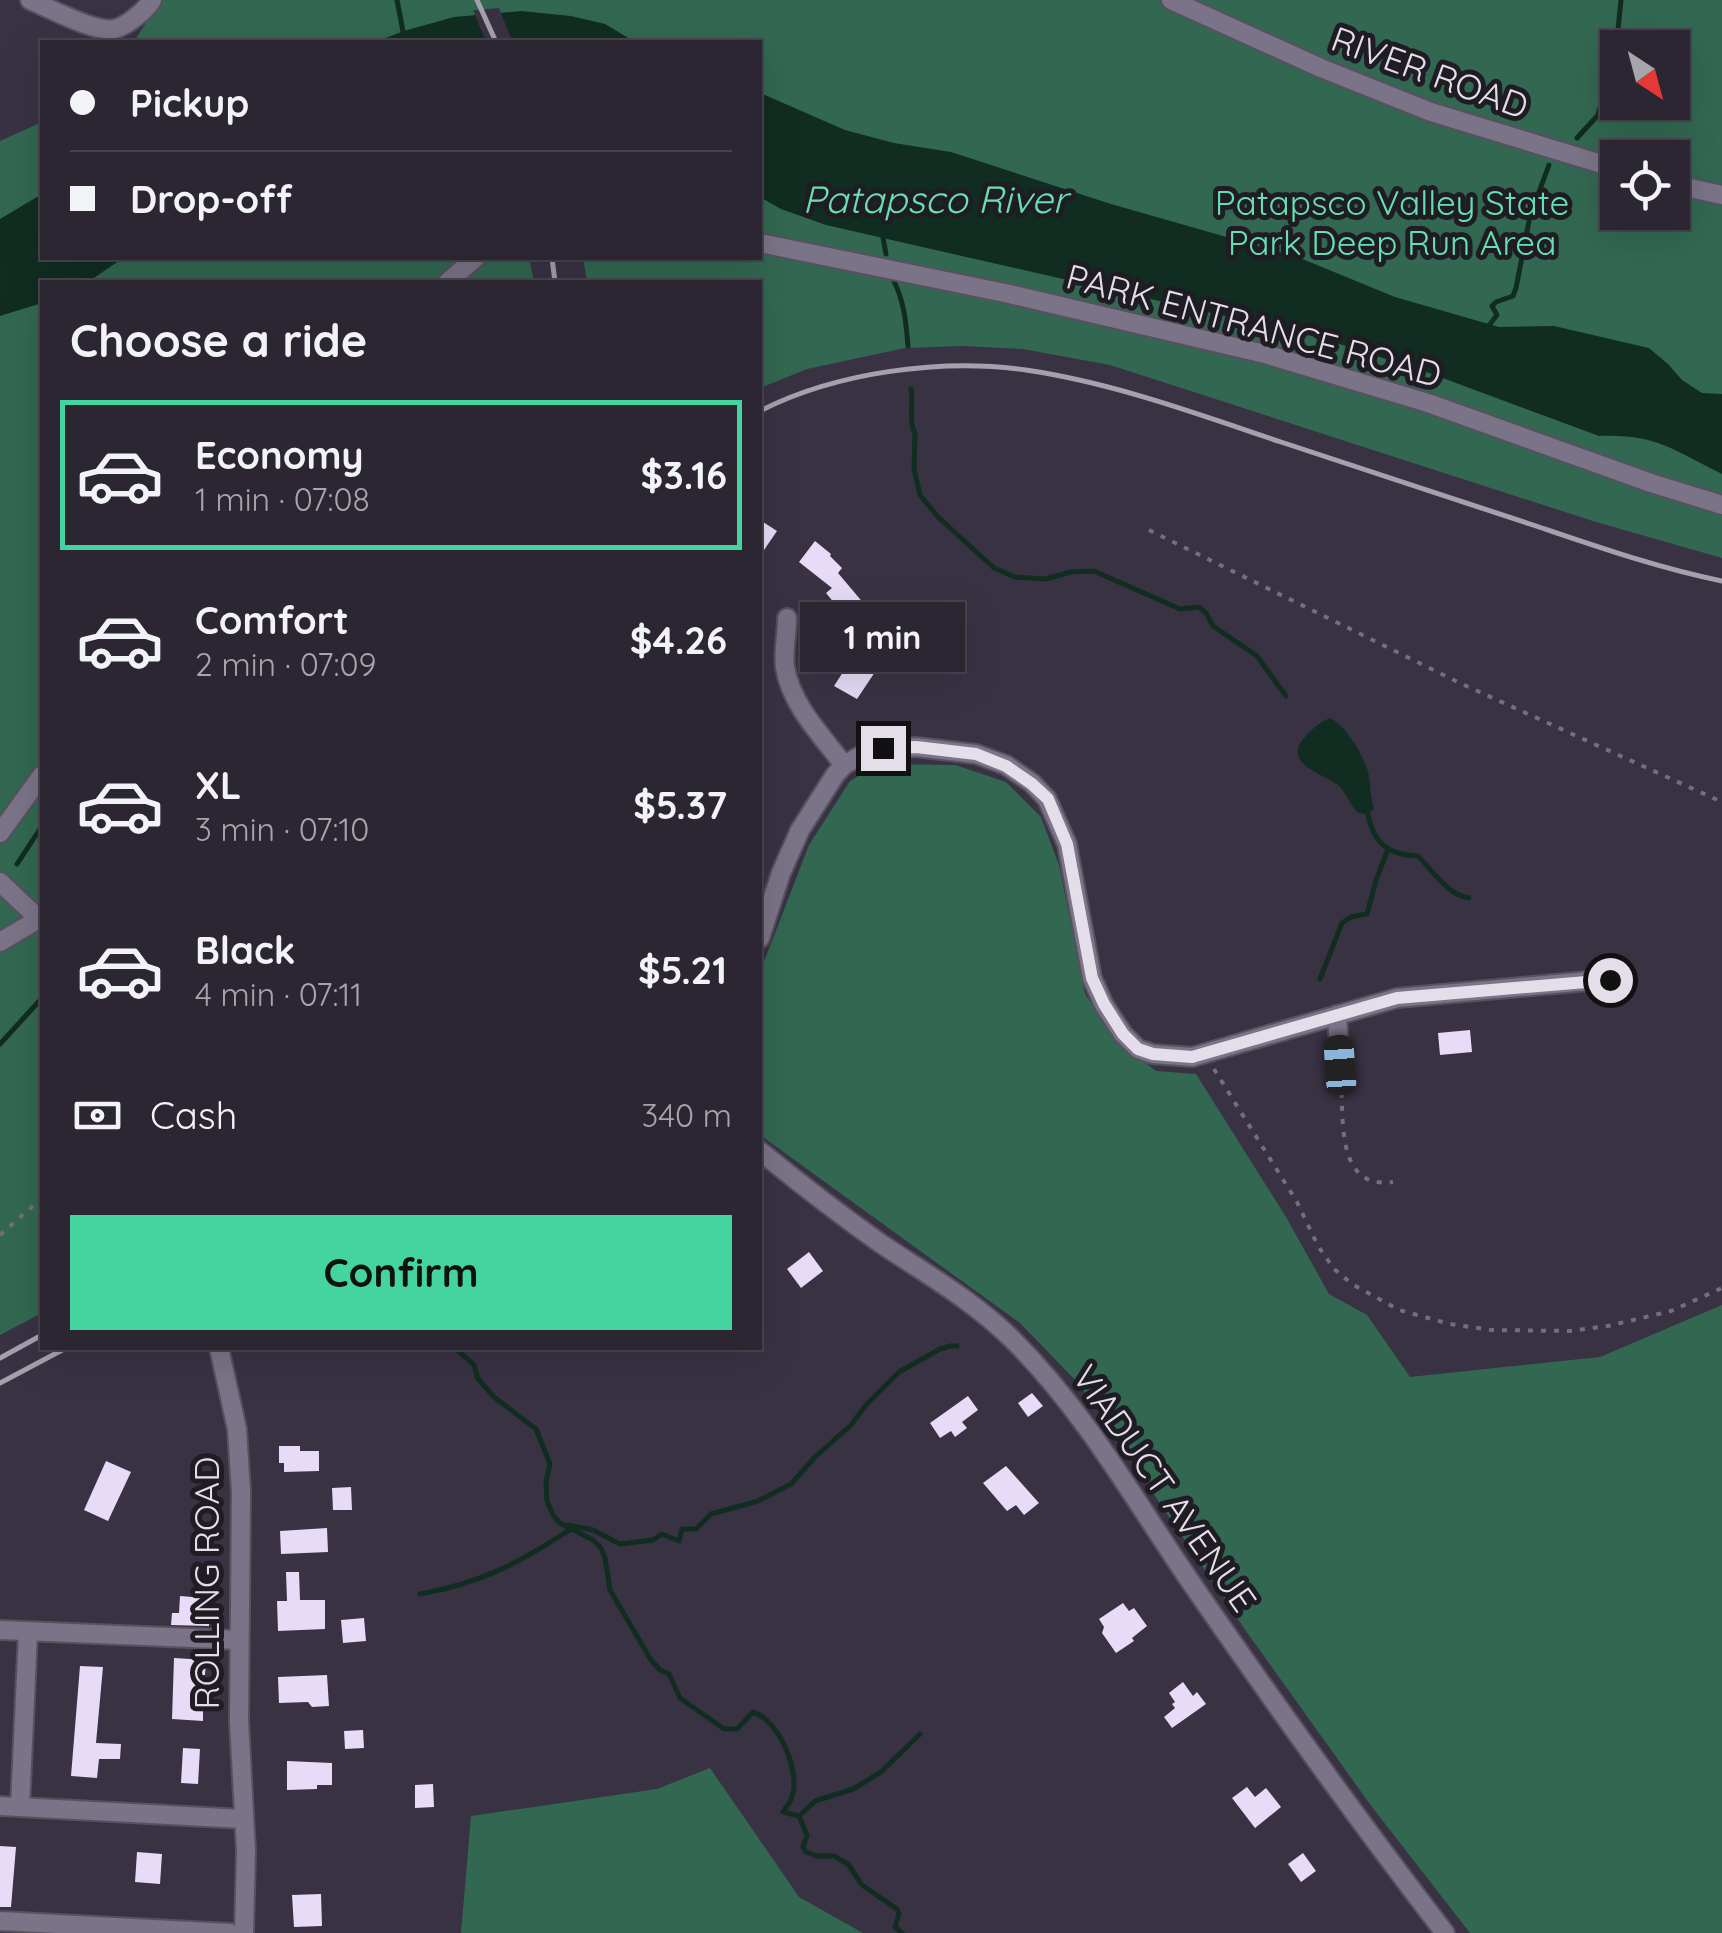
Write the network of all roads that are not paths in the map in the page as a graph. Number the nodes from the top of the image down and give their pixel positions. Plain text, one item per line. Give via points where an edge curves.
1 (30, 0) edge
2 (152, 0) edge
3 (1170, 0) edge
4 (1600, 164) edge
5 (1690, 188) edge
6 (1722, 194) edge
7 (762, 243) edge
8 (472, 260) edge
9 (453, 280) edge
10 (1722, 505) edge
11 (788, 618) dead end
12 (839, 770) junction
13 (40, 777) edge
14 (0, 833) edge
15 (0, 882) edge
16 (40, 917) edge
17 (40, 919) edge
18 (762, 932) edge
19 (0, 942) edge
20 (1610, 980) dead end
21 (1337, 1015) junction
22 (1340, 1065) road end
23 (762, 1154) edge
24 (219, 1350) edge
25 (0, 1630) edge
26 (28, 1632) junction
27 (238, 1640) junction
28 (0, 1806) edge
29 (20, 1807) junction
30 (243, 1819) junction
31 (0, 1921) edge
32 (230, 1933) edge
33 (244, 1933) edge
34 (1445, 1933) edge

1 - 2 street via 89,26 114,29 146,11
3 - 4 street, RIVER ROAD via 1431,112
5 - 6 street
7 - 10 street, PARK ENTRANCE ROAD via 1265,354
8 - 9 street
11 - 12 street via 790,684
12 - 18 street via 800,830
12 - 21 street via 883,748 950,749 1006,766 1032,784 1048,799 1067,844 1092,978 1138,1049 1192,1057
13 - 14 street
15 - 16 street
17 - 19 street
20 - 21 street via 1397,998
21 - 22 street
23 - 34 street, VIADUCT AVENUE via 968,1301 1048,1377 1319,1766
24 - 27 street, ROLLING ROAD via 237,1429
25 - 26 street
26 - 27 street
26 - 29 street
27 - 30 street, ROLLING ROAD
28 - 29 street
29 - 30 street
30 - 33 street, ROLLING ROAD
31 - 32 street

